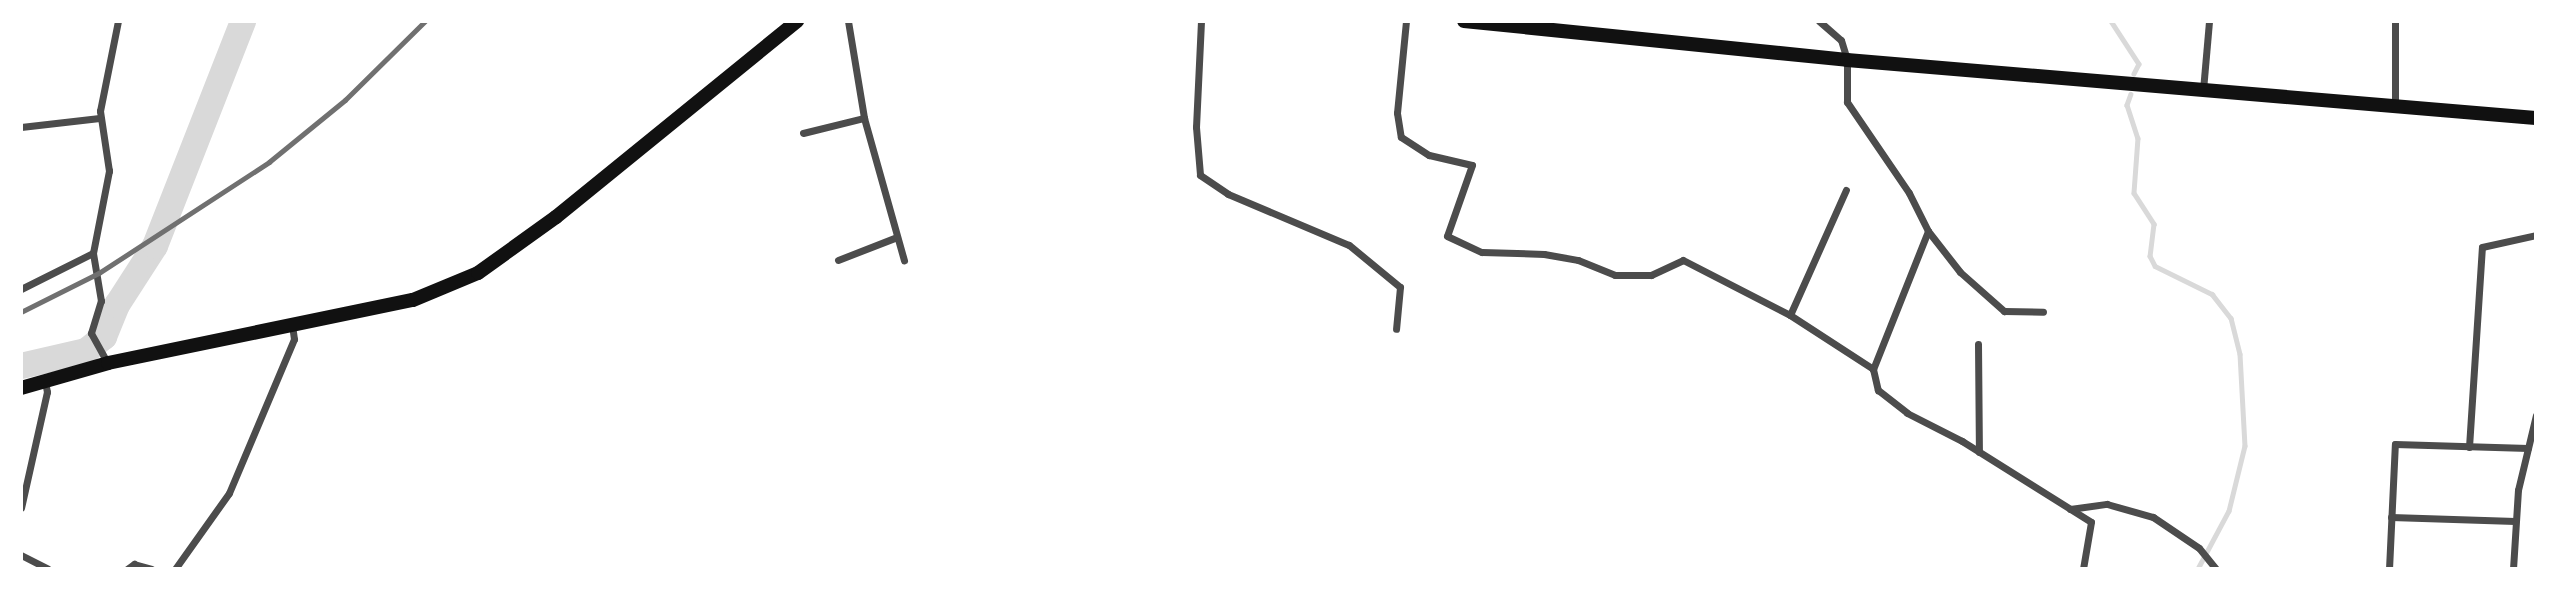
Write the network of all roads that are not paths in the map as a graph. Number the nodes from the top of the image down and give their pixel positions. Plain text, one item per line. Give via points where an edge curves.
1 (118, 21) edge
2 (797, 21) edge
3 (848, 21) edge
4 (1201, 21) edge
5 (1406, 21) edge
6 (1464, 21) edge
7 (1819, 21) edge
8 (2209, 21) edge
9 (2395, 21) edge
10 (1483, 22) edge
11 (1847, 60) junction
12 (2203, 90) junction
13 (2395, 106) junction
14 (99, 118) junction
15 (864, 118) junction
16 (2536, 118) edge
17 (21, 127) edge
18 (803, 133) dead end
19 (1846, 190) dead end
20 (1928, 230) junction
21 (2536, 235) edge
22 (897, 237) junction
23 (93, 253) junction
24 (838, 260) dead end
25 (904, 260) dead end
26 (21, 289) edge
27 (2043, 312) dead end
28 (1790, 315) junction
29 (292, 325) junction
30 (1396, 329) dead end
31 (1978, 344) dead end
32 (108, 363) junction
33 (1873, 369) junction
34 (45, 382) junction
35 (21, 388) edge
36 (2536, 415) edge
37 (2469, 447) junction
38 (2528, 448) junction
39 (1979, 452) junction
40 (21, 508) edge
41 (2069, 509) junction
42 (2391, 517) junction
43 (2515, 521) junction
44 (21, 555) edge
45 (2214, 566) edge
46 (47, 569) edge
47 (127, 569) edge
48 (151, 569) edge
49 (175, 569) edge
50 (2083, 569) edge
51 (2389, 569) edge
52 (2514, 569) edge

1 - 14 street
2 - 29 main road via 556,217 478,273 413,300
3 - 15 street
4 - 30 street via 1196,127 1200,175 1228,194 1349,245 1400,287
5 - 28 street via 1397,113 1401,137 1429,155 1472,165 1447,236 1482,252 1555,256 1615,275 1651,275 1683,260
6 - 10 main road
7 - 11 street via 1841,40
8 - 12 street
9 - 13 street
10 - 11 main road
11 - 12 main road
11 - 20 street via 1847,102 1909,193
12 - 13 main road
13 - 16 main road
14 - 17 street
14 - 23 street via 109,171
15 - 18 street
15 - 22 street
19 - 28 street
20 - 27 street via 1960,272 2004,311
20 - 33 street
21 - 37 street via 2482,247
22 - 24 street
22 - 25 street
23 - 26 street
23 - 32 street via 101,301 91,333
28 - 33 street
29 - 32 main road
29 - 49 street via 294,339 229,493
31 - 39 street
32 - 34 main road
33 - 39 street via 1878,390 1906,413
34 - 35 main road
34 - 40 street via 47,392
36 - 38 street
37 - 38 street
37 - 42 street via 2395,444
38 - 43 street
39 - 41 street
41 - 45 street via 2107,504 2153,517 2199,548
41 - 50 street via 2091,523
42 - 43 street
42 - 51 street
43 - 52 street
44 - 46 street
47 - 48 street via 134,564

